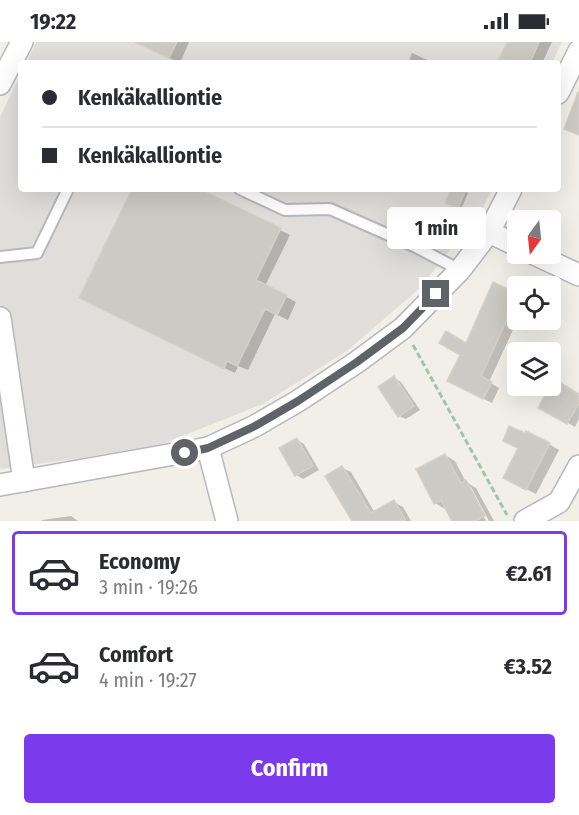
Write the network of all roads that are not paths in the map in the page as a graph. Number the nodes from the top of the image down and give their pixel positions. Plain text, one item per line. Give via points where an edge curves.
1 (22, 42) edge
2 (579, 51) edge
3 (0, 84) edge
4 (561, 87) edge
5 (67, 192) edge
6 (246, 192) edge
7 (509, 192) edge
8 (489, 232) junction
9 (507, 241) edge
10 (0, 257) edge
11 (555, 264) edge
12 (460, 270) junction
13 (579, 275) edge
14 (0, 318) edge
15 (208, 448) junction
16 (579, 466) edge
17 (24, 481) junction
18 (0, 485) edge
19 (227, 521) edge
20 (525, 521) edge

1 - 3 street
2 - 4 street
5 - 10 lane via 37,253
6 - 12 lane via 285,210 330,209
7 - 8 street
8 - 9 street
8 - 12 street
11 - 13 street
12 - 15 street via 403,328 357,362 255,426
14 - 17 street
15 - 17 street
15 - 19 street
16 - 20 street via 559,502
17 - 18 street

